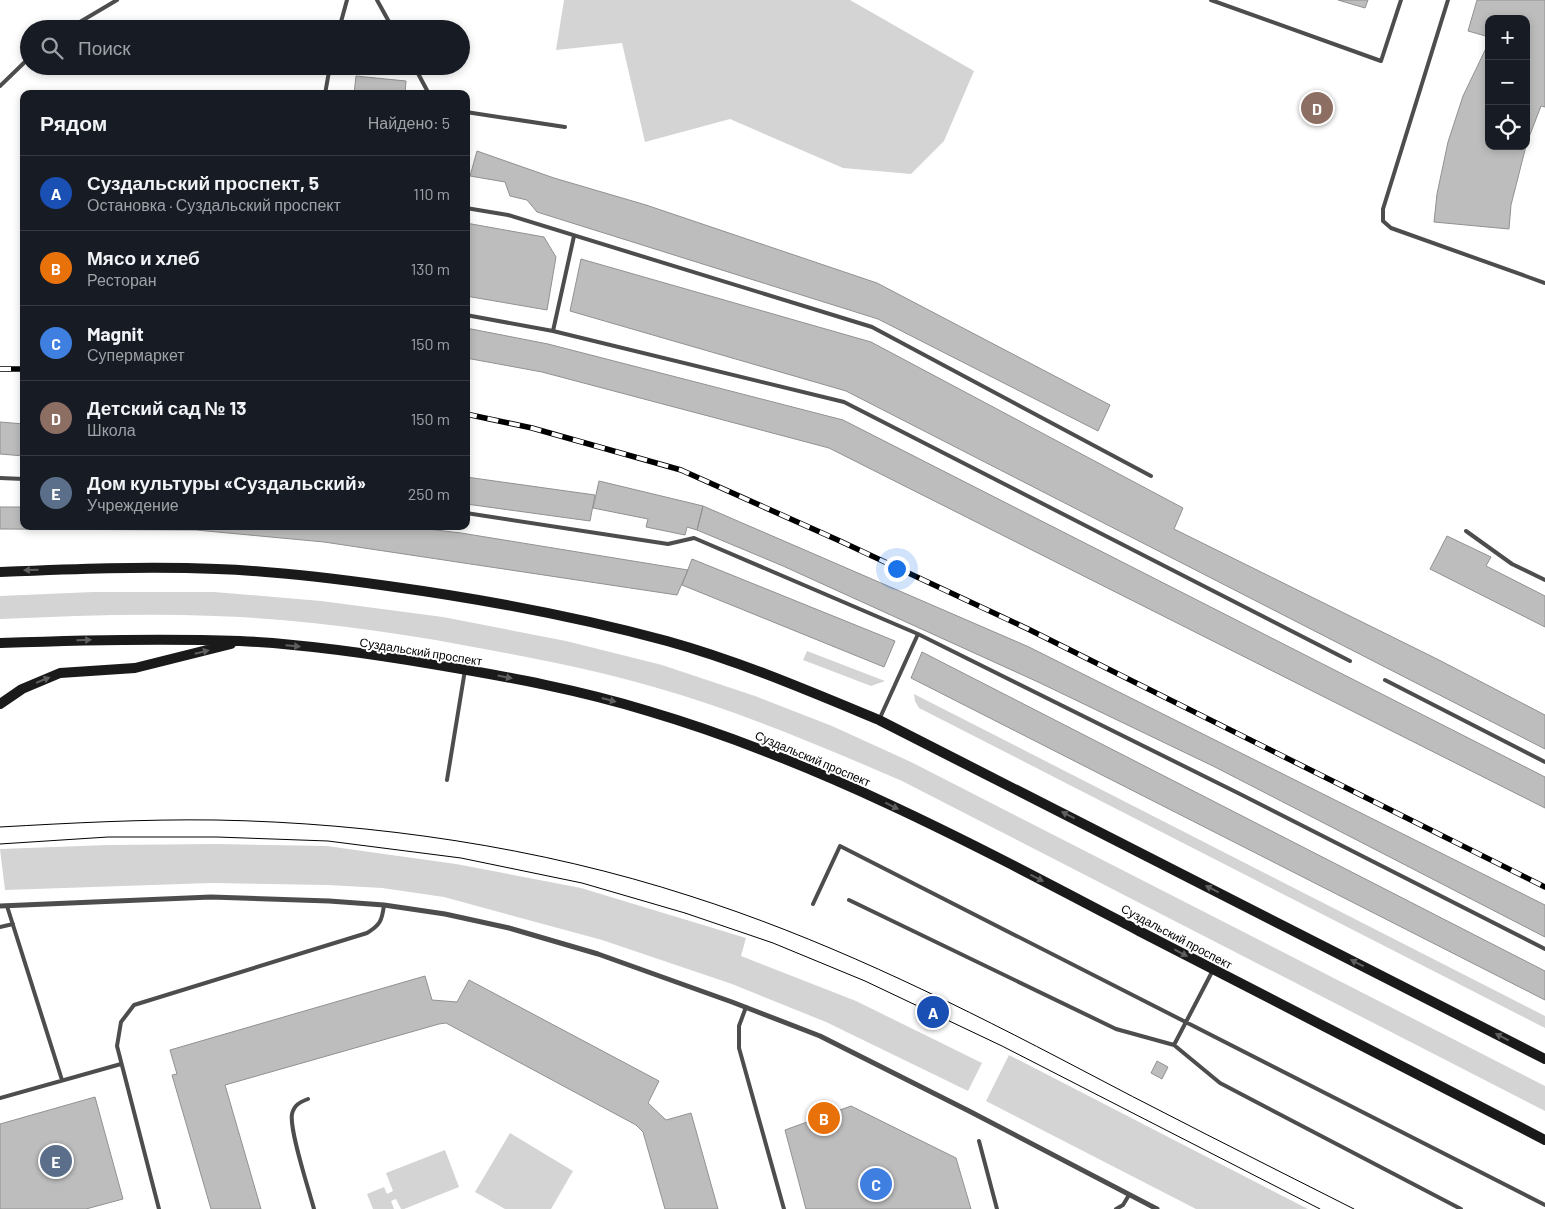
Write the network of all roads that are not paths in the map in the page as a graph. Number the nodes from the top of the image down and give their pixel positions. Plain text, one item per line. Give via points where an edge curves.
1 (117, 0) edge
2 (347, 0) edge
3 (377, 0) edge
4 (1211, 0) edge
5 (1401, 0) edge
6 (1448, 0) edge
7 (83, 20) edge
8 (341, 20) edge
9 (388, 20) edge
10 (20, 67) edge
11 (328, 75) edge
12 (419, 75) edge
13 (0, 86) edge
14 (326, 90) edge
15 (427, 90) edge
16 (470, 113) edge
17 (565, 127) dead end
18 (470, 209) edge
19 (574, 236) junction
20 (1545, 283) edge
21 (470, 316) edge
22 (553, 331) junction
23 (1151, 476) dead end
24 (0, 478) edge
25 (20, 480) edge
26 (470, 514) edge
27 (1466, 531) dead end
28 (0, 572) edge
29 (1545, 580) edge
30 (918, 634) junction
31 (244, 641) junction
32 (0, 643) edge
33 (1350, 661) dead end
34 (465, 670) junction
35 (1385, 680) dead end
36 (0, 704) edge
37 (879, 720) junction
38 (1545, 762) edge
39 (447, 780) dead end
40 (849, 900) dead end
41 (813, 904) dead end
42 (0, 906) edge
43 (7, 906) junction
44 (384, 906) junction
45 (13, 924) junction
46 (0, 927) edge
47 (1545, 949) edge
48 (1213, 970) junction
49 (746, 1007) junction
50 (1186, 1022) junction
51 (1174, 1045) junction
52 (1545, 1059) edge
53 (121, 1064) junction
54 (62, 1080) junction
55 (0, 1098) edge
56 (308, 1099) dead end
57 (979, 1140) dead end
58 (1545, 1140) edge
59 (1129, 1195) junction
60 (1545, 1205) edge
61 (159, 1209) edge
62 (314, 1209) edge
63 (784, 1209) edge
64 (997, 1209) edge
65 (1116, 1209) edge
66 (1158, 1209) edge
67 (1461, 1209) edge

1 - 7 lane
2 - 8 lane
3 - 9 lane
4 - 5 lane via 1381,61
6 - 20 lane via 1383,221 1391,228
10 - 13 lane
11 - 14 lane
12 - 15 lane
16 - 17 lane
18 - 19 lane via 508,215
19 - 22 lane
19 - 23 lane via 872,327
21 - 22 lane
22 - 33 lane via 844,402
24 - 25 lane
26 - 30 lane via 668,544 694,538
27 - 29 lane via 1512,564
37 -> 28 main road via 763,673 669,642 572,617 446,594 322,577 217,569
30 - 37 lane
30 - 47 lane
32 -> 31 main road, Суздальский проспект via 119,638
31 -> 34 main road, Суздальский проспект via 381,656
36 -> 31 main road via 22,689 60,674 135,668
34 - 39 lane
34 -> 48 main road, Суздальский проспект via 562,688 648,710 815,770 890,804
35 - 38 lane
52 -> 37 main road
40 - 51 lane via 1116,1029
41 - 50 lane via 840,846
42 - 43 street
43 - 44 street via 211,897
43 - 45 lane
44 - 49 street via 445,914 509,928 598,954
44 - 53 lane via 378,926 367,933 134,1006 121,1022 117,1046
45 - 46 lane
45 - 54 lane
48 - 50 lane
48 - 58 main road, Суздальский проспект
49 - 59 street via 820,1036
49 - 63 lane via 739,1026 739,1048
50 - 51 lane
50 - 60 lane
51 - 67 lane via 1220,1083
53 - 54 lane
53 - 61 lane
54 - 55 lane
56 - 62 lane via 297,1104 292,1114
57 - 64 lane
59 - 65 lane
59 - 66 street

